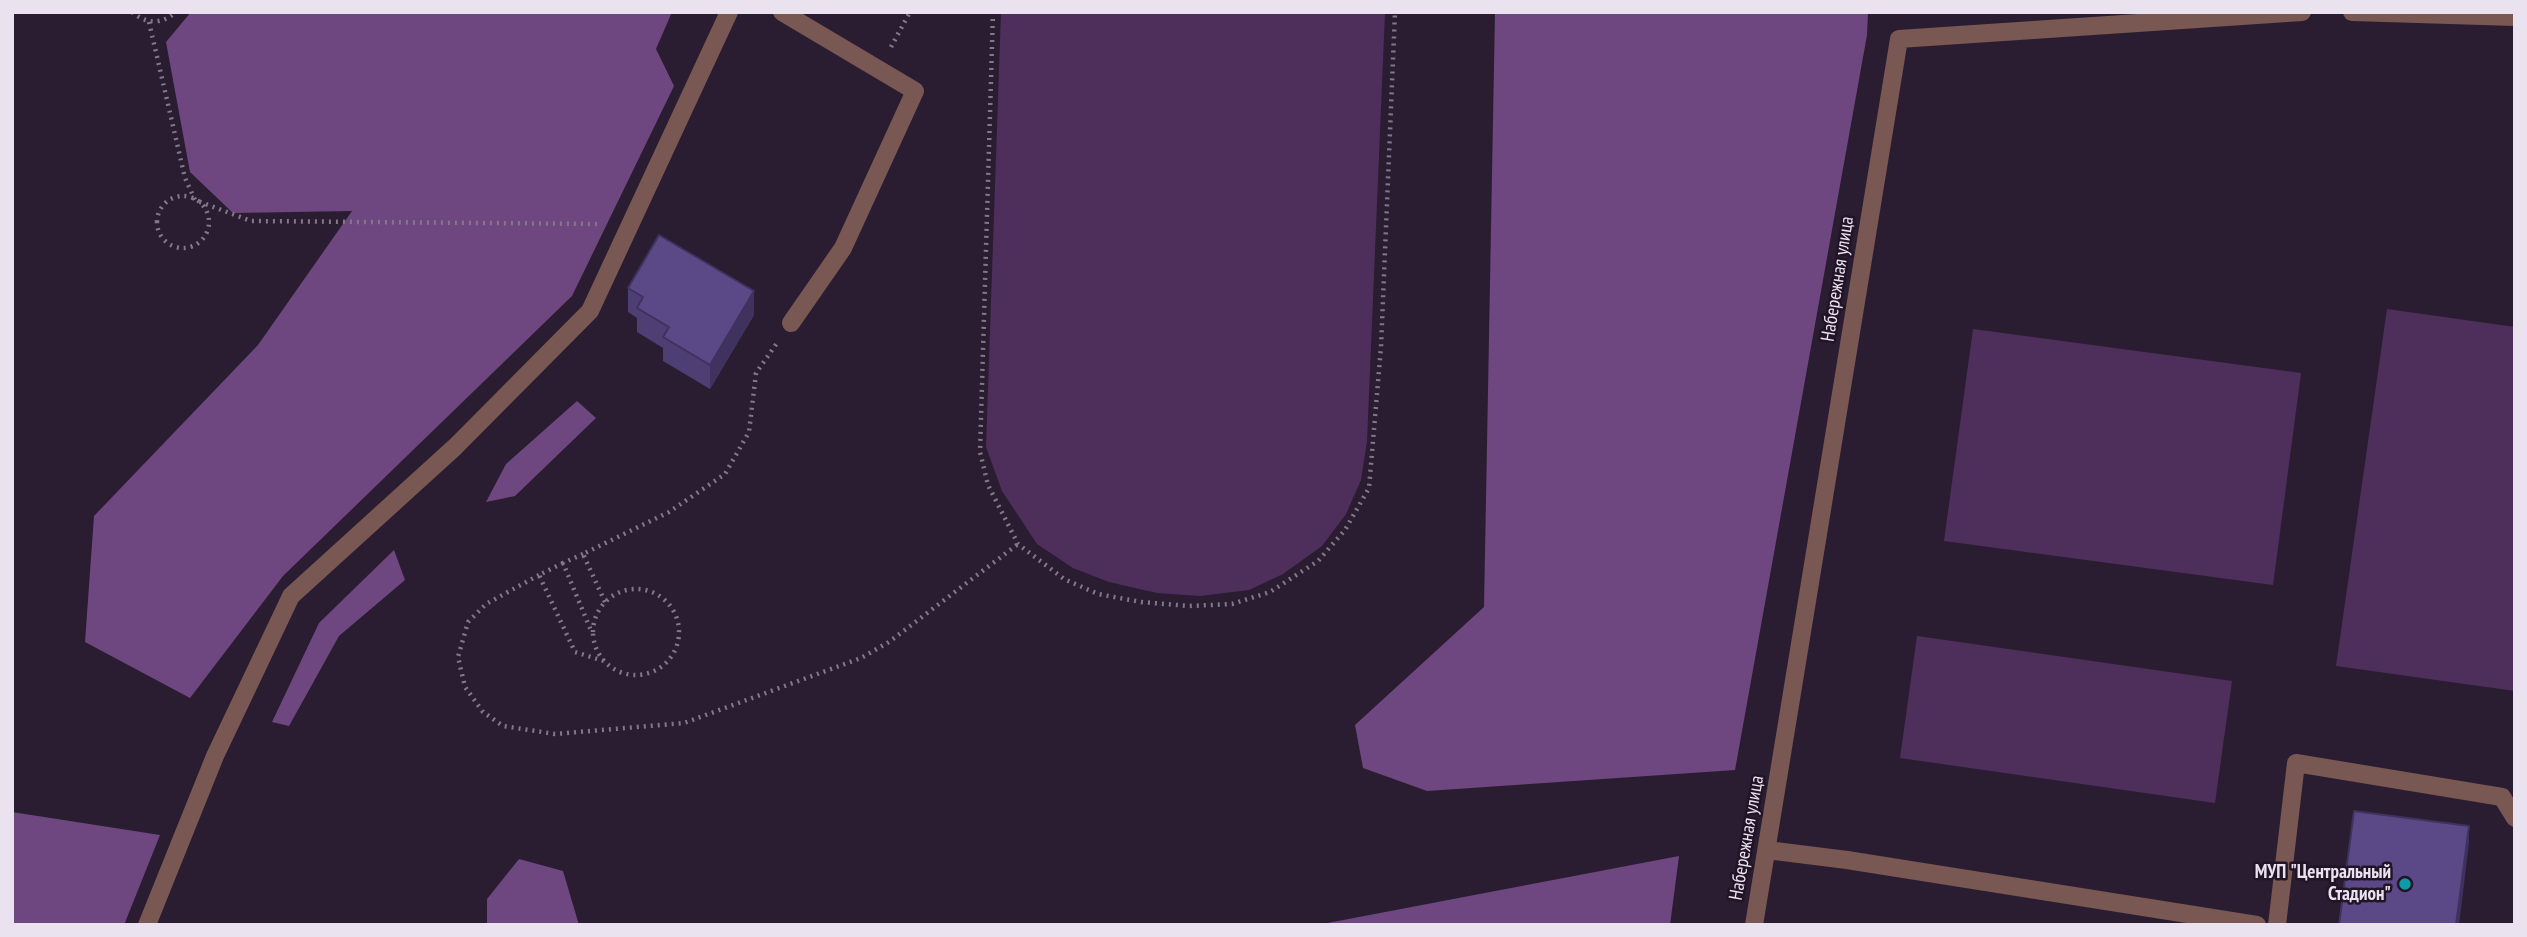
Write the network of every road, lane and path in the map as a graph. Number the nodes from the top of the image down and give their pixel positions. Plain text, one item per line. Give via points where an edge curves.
1 (132, 12) edge
2 (176, 12) edge
3 (729, 12) edge
4 (782, 12) edge
5 (910, 12) edge
6 (993, 12) edge
7 (1395, 12) edge
8 (2302, 12) edge
9 (2352, 12) edge
10 (2515, 17) edge
11 (149, 22) junction
12 (878, 69) junction
13 (194, 200) junction
14 (631, 225) junction
15 (791, 323) joint
16 (1018, 544) junction
17 (583, 554) junction
18 (563, 563) junction
19 (539, 575) junction
20 (605, 602) junction
21 (593, 635) junction
22 (604, 661) junction
23 (2515, 818) edge
24 (1767, 850) junction
25 (147, 925) edge
26 (1754, 925) edge
27 (2257, 925) edge
28 (2277, 925) edge

1 - 11 path
2 - 11 path
3 - 14 street
4 - 12 street
5 - 12 path
6 - 16 path via 980,452 988,485
7 - 16 path via 1375,435 1369,488 1345,530 1318,561 1270,592 1232,604 1189,606 1098,594 1064,579
8 - 24 street, Набережная улица via 1899,39
9 - 10 street
11 - 13 path
12 - 15 street via 915,91 843,248
13 - 13 path via 178,197 159,212 161,236 174,246 191,247 205,237 209,220
13 - 14 path via 251,221
14 - 25 street via 590,311 454,447 291,596 215,756
15 - 17 path via 757,373 749,432 725,474 669,512
16 - 19 path via 889,642 861,658 684,723 555,734 503,726 483,712 465,687 458,657 468,622 486,604
17 - 18 path
17 - 20 path
18 - 19 path
18 - 21 path
19 - 22 path via 575,652
20 - 21 path via 594,621
20 - 22 path via 622,590 649,591 671,607 679,634 668,660 644,674 616,670
21 - 22 path
23 - 28 street via 2502,797 2295,764
24 - 26 street, Набережная улица
24 - 27 street

